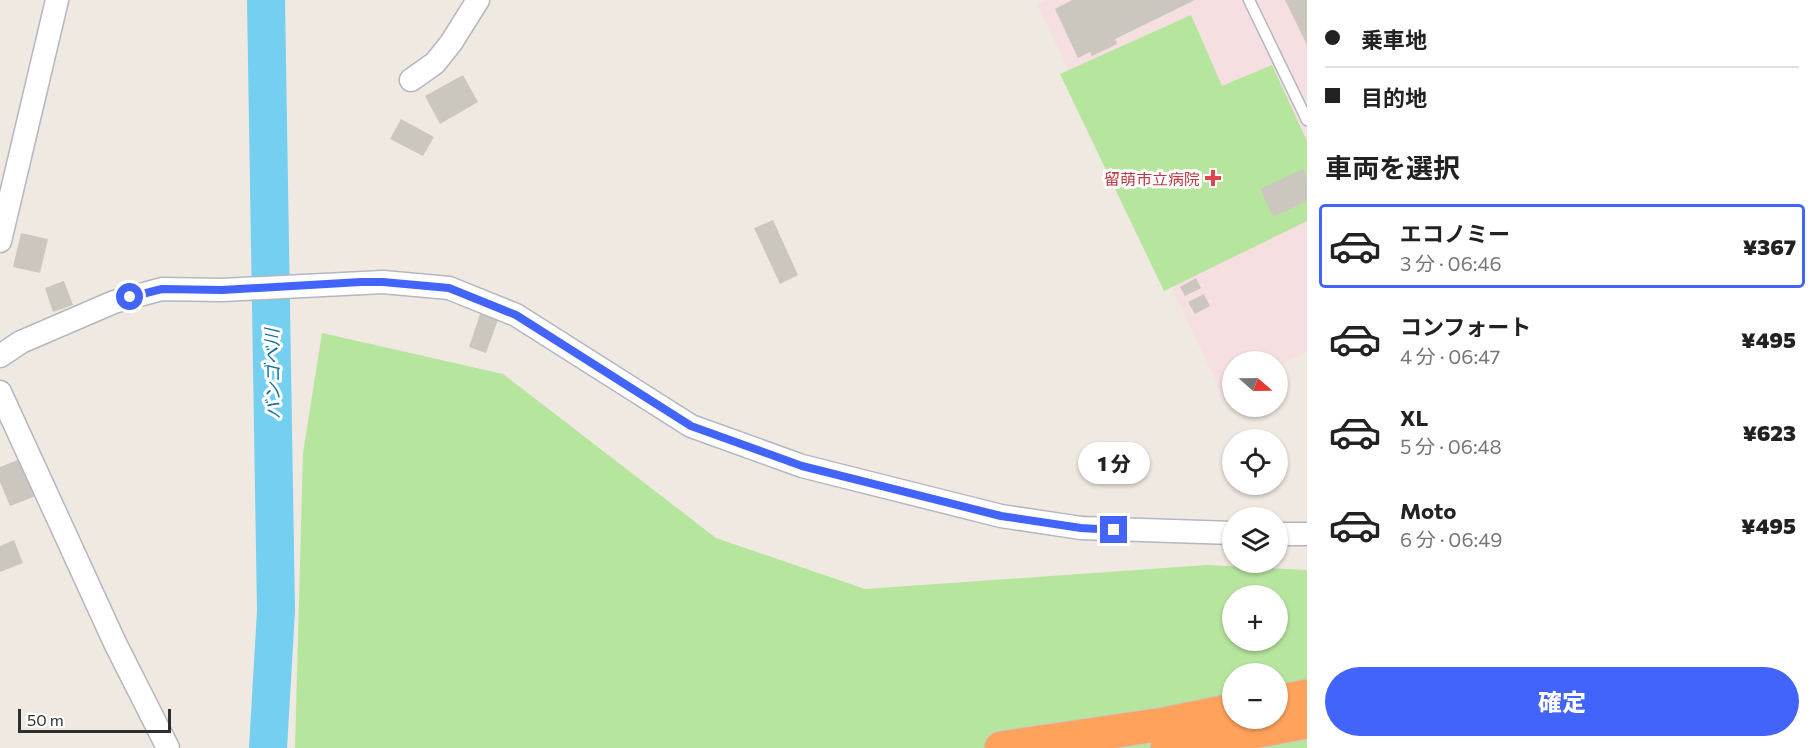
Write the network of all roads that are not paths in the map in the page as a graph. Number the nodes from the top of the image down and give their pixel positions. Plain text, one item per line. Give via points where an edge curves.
1 (57, 0) edge
2 (478, 0) edge
3 (1249, 0) edge
4 (411, 80) dead end
5 (1307, 120) edge
6 (0, 241) edge
7 (0, 356) edge
8 (0, 392) edge
9 (1222, 533) edge
10 (1288, 534) edge
11 (1307, 534) edge
12 (1307, 696) edge
13 (1288, 700) edge
14 (1222, 713) edge
15 (1307, 722) edge
16 (168, 748) edge
17 (1000, 748) edge
18 (1167, 748) edge

1 - 6 street
2 - 4 street via 451,44 435,63
3 - 5 lane
7 - 9 street via 21,342 114,302 162,289 383,282 449,288 516,315 691,426 802,466 1001,516 1081,528
8 - 16 street via 115,644
10 - 11 street
12 - 13 highway
14 - 17 highway
15 - 18 highway

